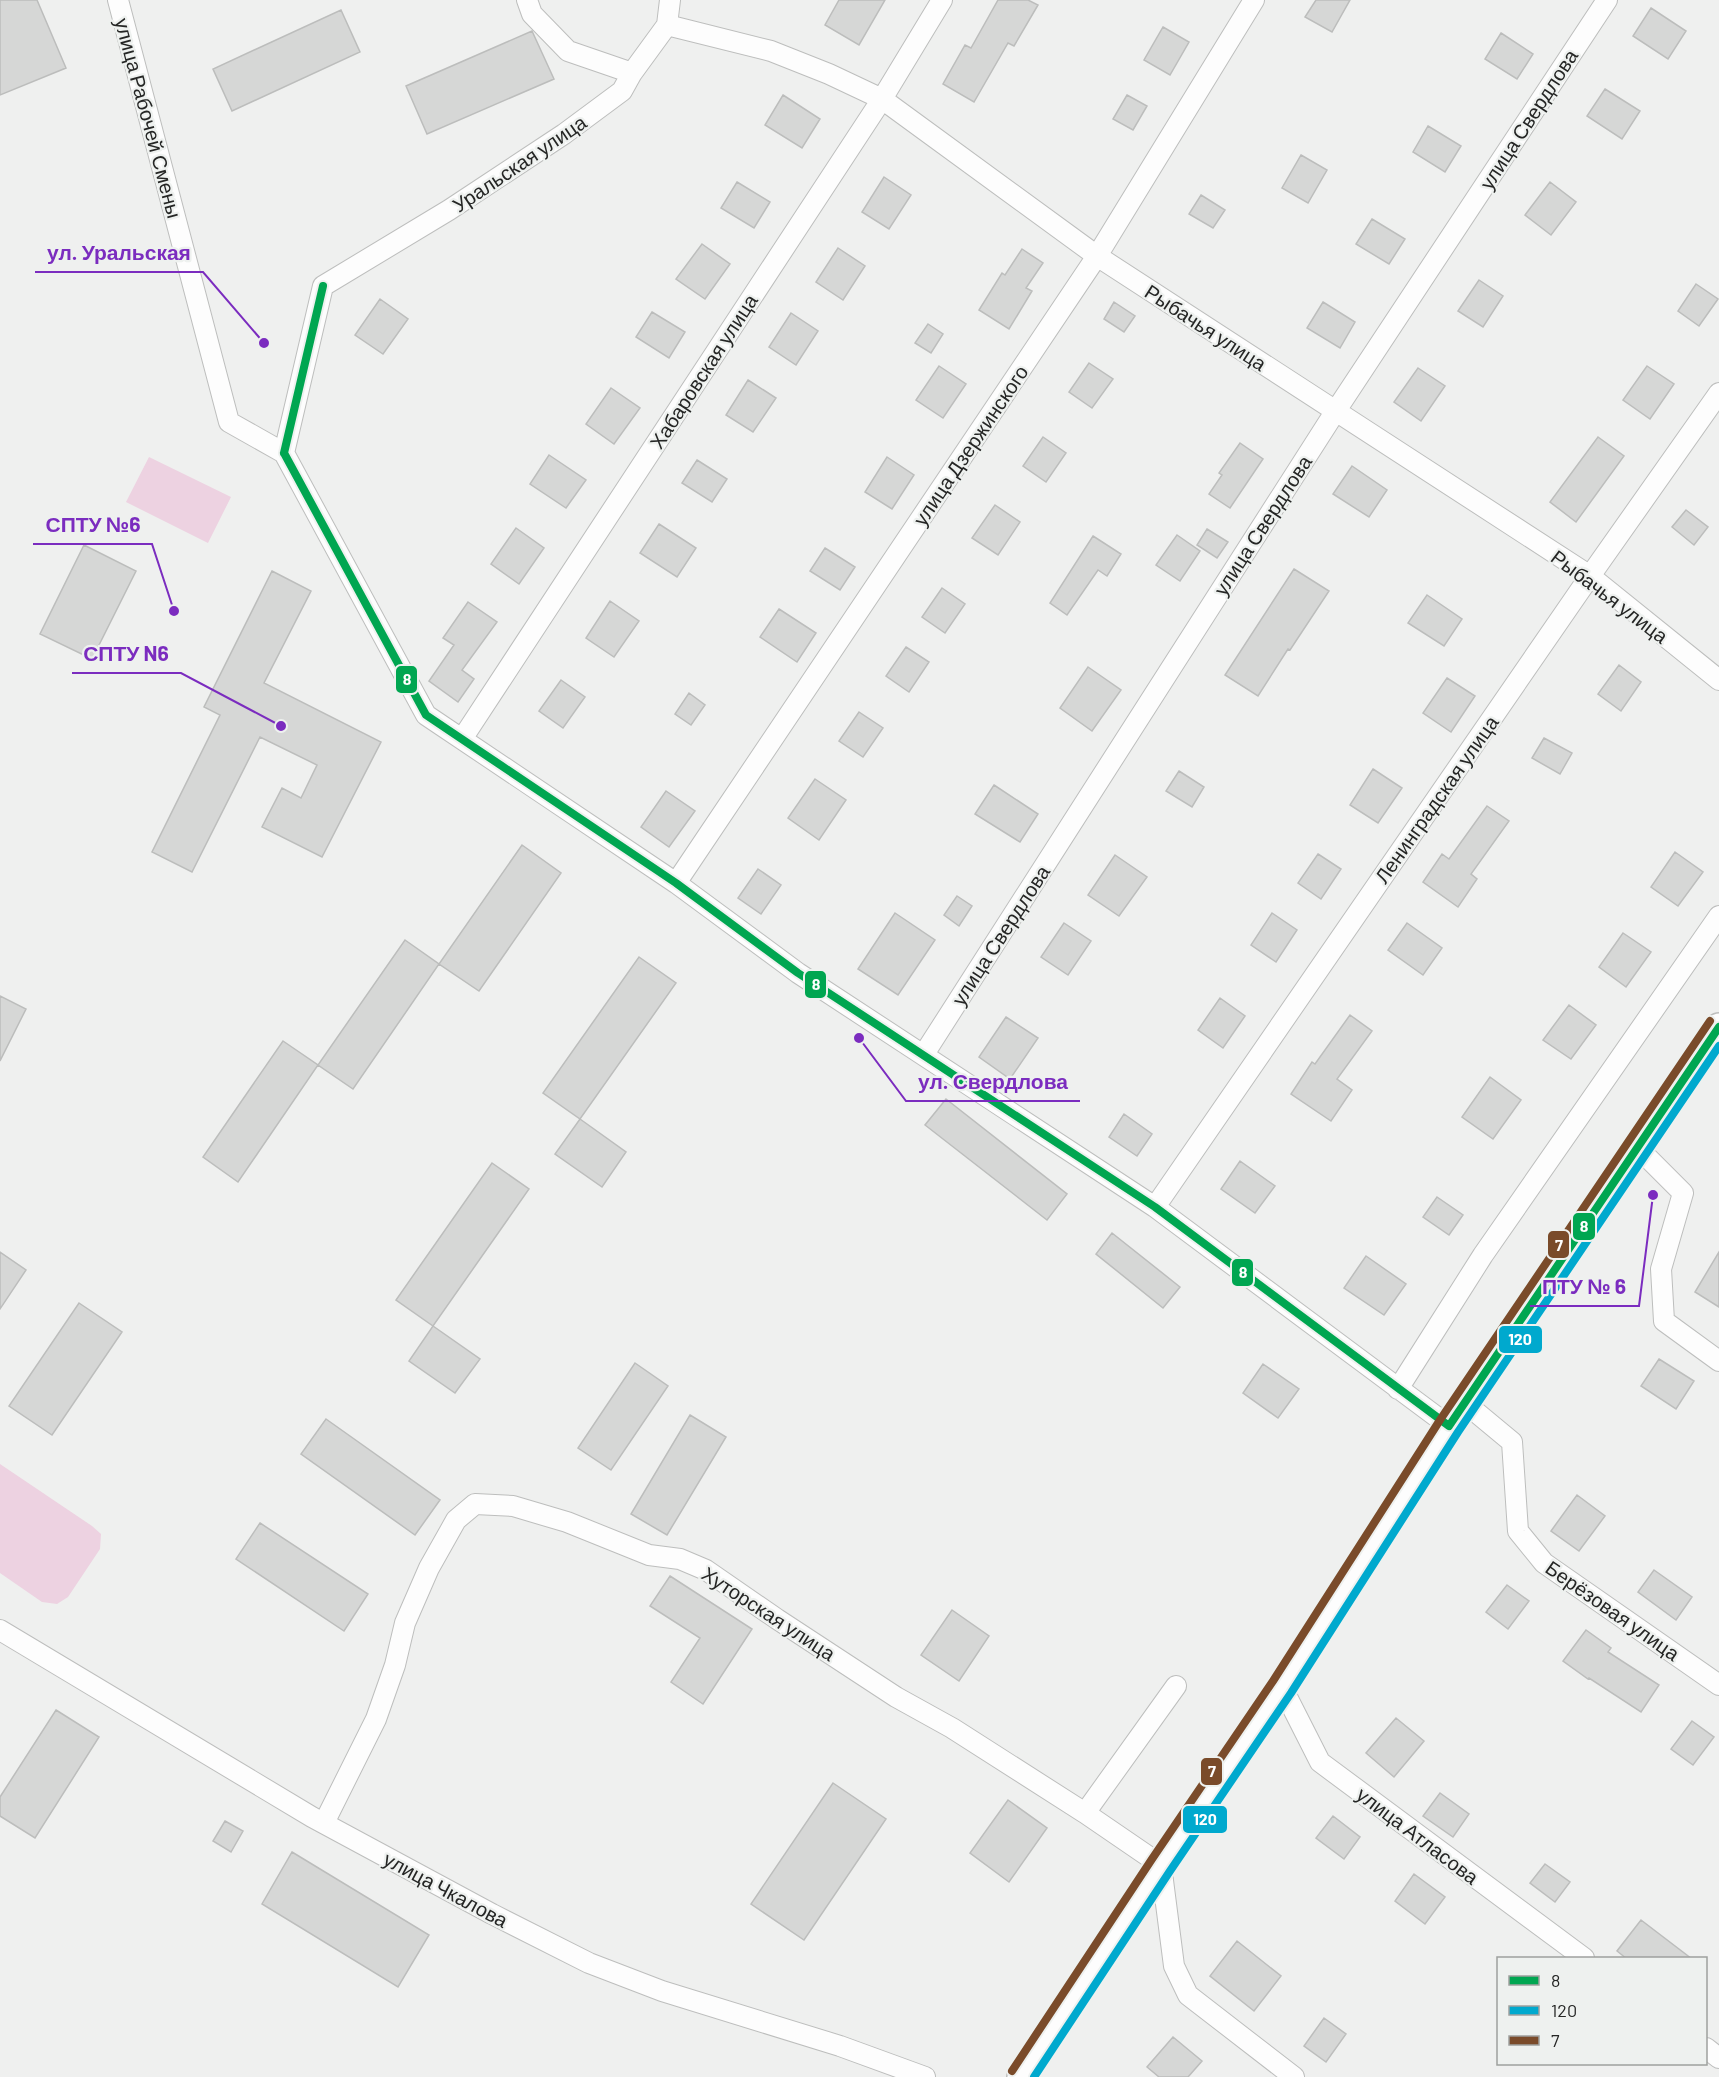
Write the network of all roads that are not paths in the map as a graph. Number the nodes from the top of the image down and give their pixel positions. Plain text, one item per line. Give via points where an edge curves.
1 (118, 0) edge
2 (527, 0) edge
3 (670, 0) edge
4 (942, 0) edge
5 (1254, 0) edge
6 (1607, 0) edge
7 (667, 25) junction
8 (632, 73) junction
9 (882, 99) junction
10 (1098, 256) junction
11 (1719, 393) edge
12 (1335, 412) junction
13 (284, 453) junction
14 (1590, 576) junction
15 (1719, 680) edge
16 (462, 739) junction
17 (676, 883) junction
18 (1719, 916) edge
19 (1719, 1027) edge
20 (924, 1054) junction
21 (1710, 1057) edge
22 (1638, 1148) junction
23 (1155, 1207) junction
24 (1719, 1361) edge
25 (1398, 1389) junction
26 (1465, 1403) junction
27 (1449, 1426) junction
28 (0, 1630) edge
29 (1719, 1685) edge
30 (1176, 1686) dead end
31 (1282, 1687) junction
32 (1085, 1813) junction
33 (324, 1823) junction
34 (1161, 1865) junction
35 (1581, 1957) edge
36 (1707, 2049) edge
37 (1719, 2058) edge
38 (925, 2077) edge
39 (1021, 2077) edge
40 (1294, 2077) edge

1 - 13 street, улица Рабочей Смены via 229,422
2 - 8 street via 532,14 568,51
3 - 7 street, Уральская улица
4 - 9 street, Хабаровская улица
5 - 10 street, улица Дзержинского
6 - 12 street, улица Свердлова
7 - 8 street, Уральская улица
7 - 9 street, Рыбачья улица via 771,51
8 - 13 street, Уральская улица via 622,91 564,134 323,286
9 - 10 street, Рыбачья улица
9 - 16 street, Хабаровская улица
10 - 12 street, Рыбачья улица
10 - 17 street, улица Дзержинского
11 - 14 street, Ленинградская улица
12 - 14 street, Рыбачья улица
12 - 20 street, улица Свердлова
13 - 16 street via 426,715
14 - 15 street, Рыбачья улица
14 - 23 street, Ленинградская улица
16 - 17 street
17 - 20 street via 798,973
18 - 25 street via 1483,1255
19 - 21 main road
20 - 23 street
21 - 22 main road
22 - 24 street via 1683,1193 1661,1269 1665,1321
22 - 26 main road
23 - 25 street
25 - 27 street
26 - 27 main road
26 - 29 street, Берёзовая улица via 1512,1442 1518,1531 1544,1563
27 - 31 main road
28 - 33 street, улица Чкалова
30 - 32 street
31 - 34 main road
31 - 35 street, улица Атласова via 1320,1762
32 - 33 street, Хуторская улица via 886,1691 706,1570 513,1506 475,1504 456,1520 429,1568 405,1623 376,1719
32 - 34 street, Хуторская улица
33 - 38 street, улица Чкалова via 611,1973
34 - 39 main road
34 - 40 street via 1174,1966 1188,1995
36 - 37 street

